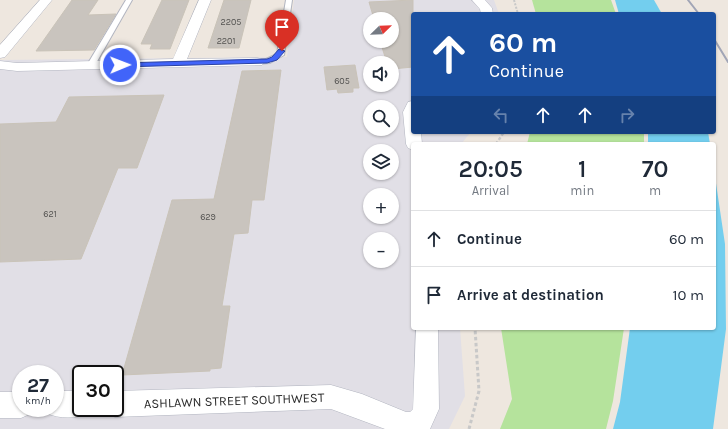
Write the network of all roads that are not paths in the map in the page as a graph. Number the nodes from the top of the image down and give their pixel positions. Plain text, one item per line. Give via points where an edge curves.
1 (46, 0) edge
2 (129, 0) edge
3 (205, 0) edge
4 (289, 0) edge
5 (478, 0) edge
6 (487, 12) edge
7 (0, 54) edge
8 (257, 62) joint
9 (0, 64) edge
10 (178, 64) junction
11 (91, 65) junction
12 (427, 330) edge
13 (124, 404) edge
14 (0, 405) edge
15 (12, 405) edge

1 - 7 street
2 - 11 lane
3 - 10 street
4 - 8 lane via 280,54 267,61
5 - 6 street
8 - 10 street
9 - 11 street via 17,67
10 - 11 street
12 - 13 street, ASHLAWN STREET SOUTHWEST via 426,410 423,418 415,425 406,425 331,397
14 - 15 street

